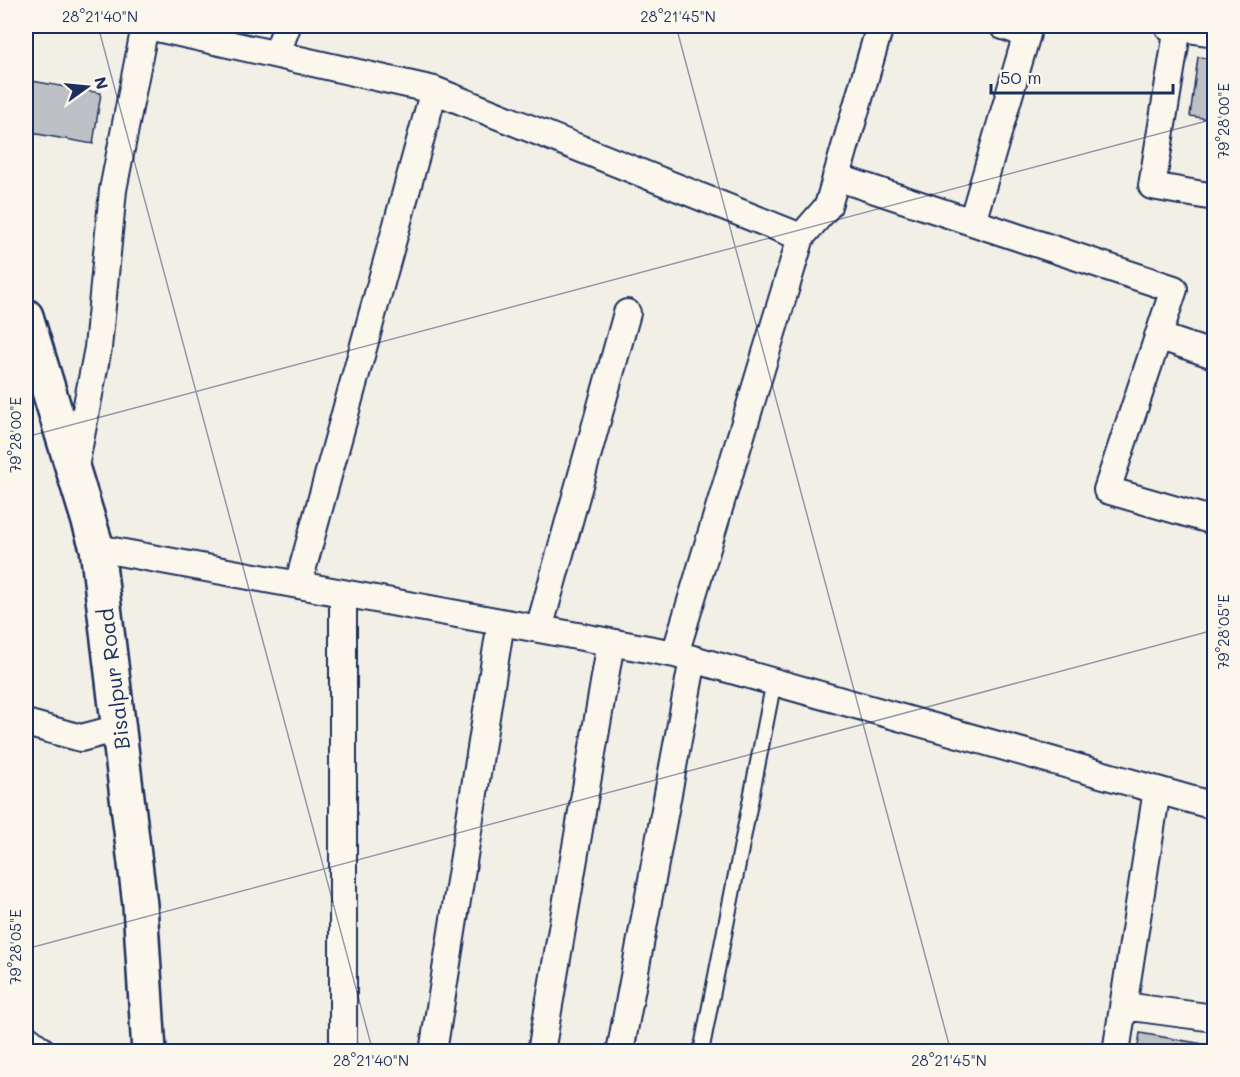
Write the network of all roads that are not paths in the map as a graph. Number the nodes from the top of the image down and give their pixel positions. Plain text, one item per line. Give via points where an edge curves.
1 (147, 26) edge
2 (287, 26) edge
3 (880, 26) edge
4 (1003, 26) edge
5 (1173, 26) edge
6 (1215, 33) edge
7 (277, 53) junction
8 (434, 90) junction
9 (836, 177) junction
10 (1215, 197) edge
11 (972, 222) junction
12 (801, 237) junction
13 (627, 313) dead end
14 (26, 316) edge
15 (1158, 336) junction
16 (1215, 355) edge
17 (74, 472) junction
18 (1215, 520) edge
19 (98, 548) junction
20 (298, 585) junction
21 (343, 593) junction
22 (501, 622) junction
23 (539, 629) junction
24 (611, 642) junction
25 (684, 656) junction
26 (774, 681) junction
27 (26, 723) edge
28 (118, 728) junction
29 (1157, 790) junction
30 (1215, 806) edge
31 (1124, 1006) junction
32 (1215, 1018) edge
33 (26, 1038) edge
34 (44, 1052) edge
35 (149, 1052) edge
36 (343, 1052) edge
37 (433, 1052) edge
38 (541, 1052) edge
39 (620, 1052) edge
40 (701, 1052) edge
41 (1116, 1052) edge

1 - 7 street
1 - 17 street via 113,190 98,348
2 - 7 street
3 - 9 street
4 - 11 street via 1027,34
5 - 6 street
5 - 10 street via 1152,186
7 - 8 street
8 - 12 street
8 - 20 street
9 - 11 street
9 - 12 street via 828,206
11 - 15 street via 1174,290
12 - 25 street
13 - 23 street
14 - 17 main road, Bisalpur Road
15 - 16 street
15 - 18 street via 1107,490
17 - 19 main road, Bisalpur Road
19 - 20 street
19 - 28 main road, Bisalpur Road
20 - 21 street
21 - 22 street
21 - 36 street
22 - 23 street
22 - 37 street
23 - 24 street
24 - 25 street
24 - 38 street
25 - 26 street
25 - 39 street
26 - 29 street
26 - 40 lane
27 - 28 street via 81,738
28 - 35 main road, Bisalpur Road via 140,905
29 - 30 street
29 - 31 street
31 - 32 street
31 - 41 street
33 - 34 street

